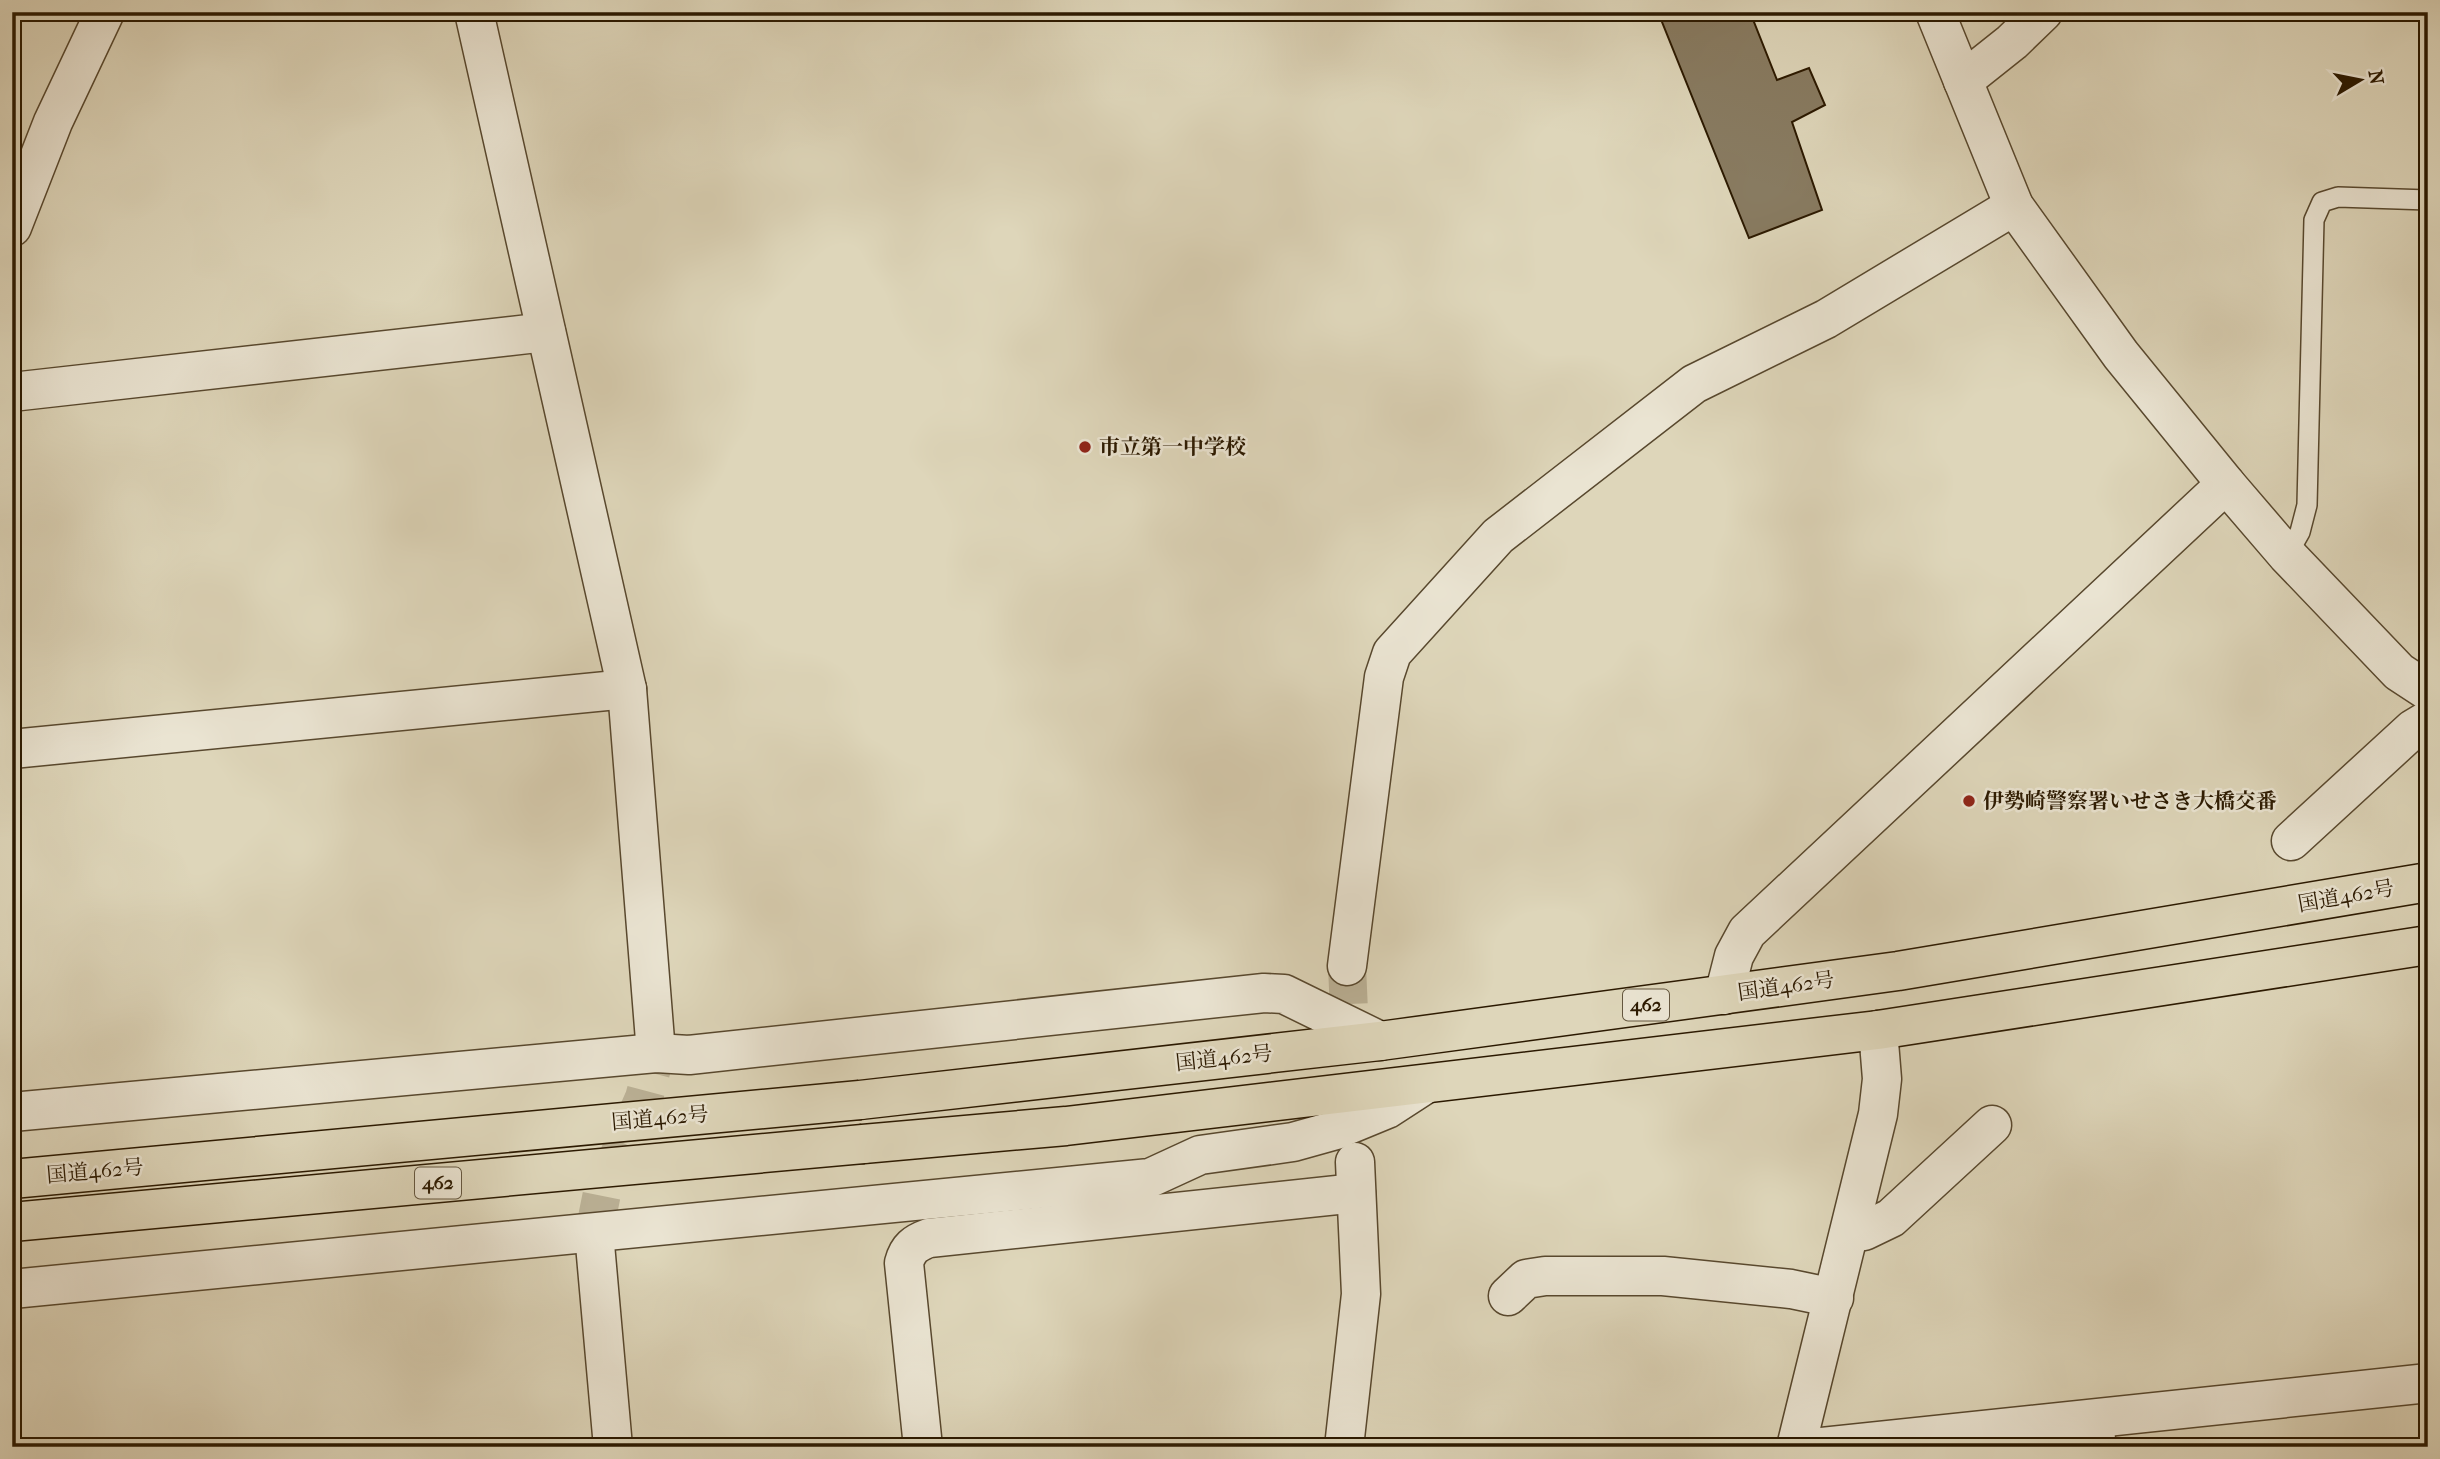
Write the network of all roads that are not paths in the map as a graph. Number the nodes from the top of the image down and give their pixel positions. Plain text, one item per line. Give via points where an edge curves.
1 (105, 12) edge
2 (474, 12) edge
3 (1936, 12) edge
4 (2043, 12) edge
5 (1963, 81) junction
6 (2428, 200) edge
7 (2014, 206) junction
8 (12, 227) edge
9 (546, 332) junction
10 (12, 393) edge
11 (2225, 484) junction
12 (2287, 555) junction
13 (627, 689) junction
14 (2428, 691) edge
15 (2428, 720) edge
16 (12, 749) edge
17 (2291, 841) dead end
18 (2428, 882) edge
19 (2428, 945) edge
20 (1346, 966) tunnel mouth
21 (1724, 995) junction
22 (1878, 1030) junction
23 (1380, 1041) junction
24 (656, 1053) junction
25 (1424, 1086) junction
26 (12, 1112) edge
27 (1992, 1125) dead end
28 (12, 1179) edge
29 (12, 1222) edge
30 (1850, 1232) junction
31 (594, 1233) junction
32 (12, 1289) edge
33 (1508, 1296) dead end
34 (1834, 1298) junction
35 (2428, 1383) edge
36 (2105, 1432) edge
37 (1809, 1446) edge
38 (613, 1447) edge
39 (923, 1447) edge
40 (1344, 1447) edge

1 - 8 street via 53,122
2 - 9 street
3 - 5 street
4 - 5 street
5 - 7 street
6 - 12 lane via 2338,197 2322,202 2314,220 2307,505 2300,532
7 - 11 street via 2121,355
7 - 20 street via 1826,319 1694,384 1498,536 1392,653 1384,677
9 - 10 street
9 - 13 street
11 - 12 street
11 - 21 street via 1748,932 1734,957
12 - 14 street via 2399,672
13 - 16 street
13 - 24 street
15 - 17 street
18 - 21 highway, 国道462号 / 462 via 1898,971
19 - 22 highway, 国道462号 / 462
21 - 23 highway, 国道462号 / 462
22 - 25 highway, 国道462号 / 462
22 - 30 street via 1882,1079 1878,1114
23 - 24 street via 1284,994 1264,993 689,1055
23 - 28 highway, 国道462号 / 462, bridge via 860,1100
24 - 26 street
25 - 29 highway, 国道462号 / 462, bridge via 1066,1126
25 - 31 street via 1387,1109 1336,1130 1293,1142 1200,1155 1150,1178
27 - 30 street via 1891,1218 1864,1231
30 - 34 street
31 - 32 street
31 - 38 street
33 - 34 street via 1526,1279 1663,1276
34 - 37 street
35 - 36 street
36 - 37 street
39 - 40 street via 904,1263 916,1243 1356,1177 1361,1294

